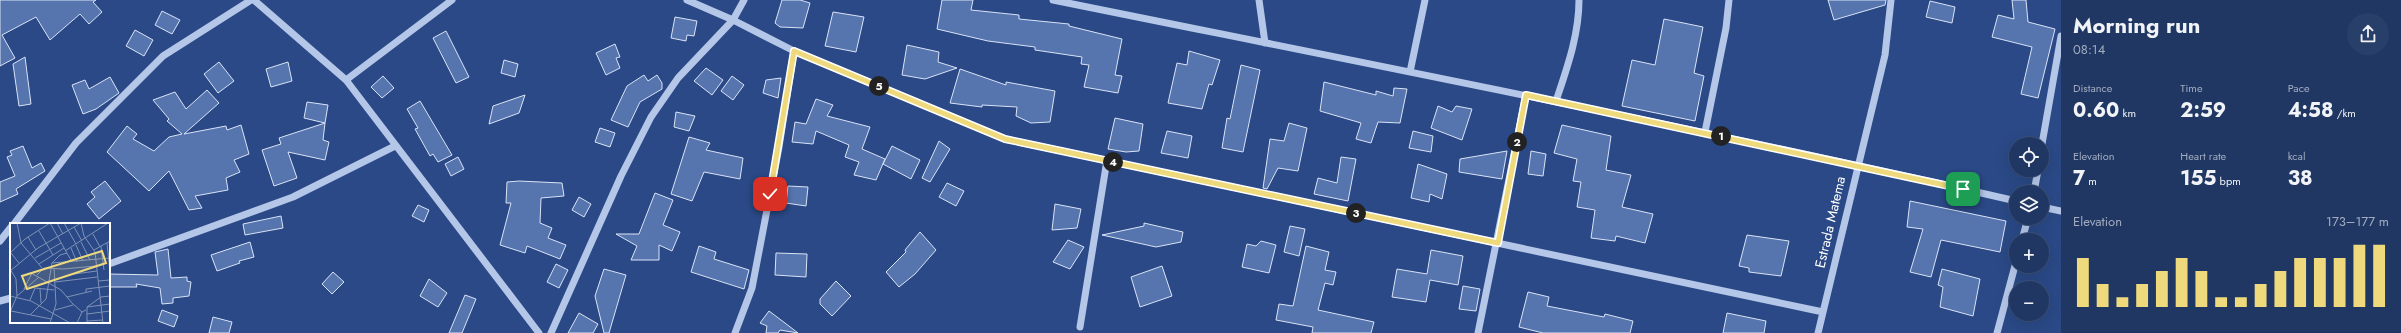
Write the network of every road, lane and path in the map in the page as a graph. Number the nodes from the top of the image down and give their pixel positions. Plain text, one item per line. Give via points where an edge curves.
1 (252, 0) edge
2 (452, 0) edge
3 (687, 0) edge
4 (744, 0) edge
5 (1053, 0) edge
6 (1259, 0) edge
7 (1425, 0) edge
8 (1579, 0) edge
9 (1729, 0) edge
10 (1891, 0) edge
11 (733, 20) junction
12 (2061, 36) edge
13 (1265, 43) junction
14 (794, 51) junction
15 (1410, 72) junction
16 (346, 80) junction
17 (1526, 95) junction
18 (1556, 101) junction
19 (1705, 132) junction
20 (2043, 137) edge
21 (395, 146) junction
22 (1107, 160) junction
23 (1857, 164) junction
24 (2009, 199) edge
25 (2049, 208) edge
26 (2061, 211) edge
27 (15, 223) edge
28 (10, 228) edge
29 (0, 242) edge
30 (1498, 243) junction
31 (110, 264) edge
32 (2013, 273) edge
33 (10, 298) edge
34 (0, 301) edge
35 (1823, 312) junction
36 (1080, 327) dead end
37 (539, 333) edge
38 (551, 333) edge
39 (735, 333) edge
40 (1478, 333) edge
41 (1818, 333) edge
42 (1997, 333) edge

1 - 16 street
1 - 27 street via 163,56 76,143
2 - 16 street
3 - 11 street
4 - 11 street
5 - 13 street
6 - 13 street
7 - 15 street
8 - 18 street via 1579,20 1574,46
9 - 19 street via 1726,28
10 - 23 street, Estrada Matema via 1886,55
11 - 14 street
11 - 38 street via 678,78 651,117 621,176
12 - 20 street
13 - 15 street
14 - 22 street via 1005,139
14 - 39 street via 752,288
15 - 17 street
16 - 21 street
17 - 18 street
17 - 30 street
18 - 19 street
19 - 23 street
21 - 31 street via 293,197
21 - 37 street
22 - 30 street
22 - 36 street
23 - 24 street
23 - 35 street, Estrada Matema
25 - 26 street
28 - 29 street
30 - 35 street
30 - 40 street
32 - 42 street
33 - 34 street
35 - 41 street, Estrada Matema

